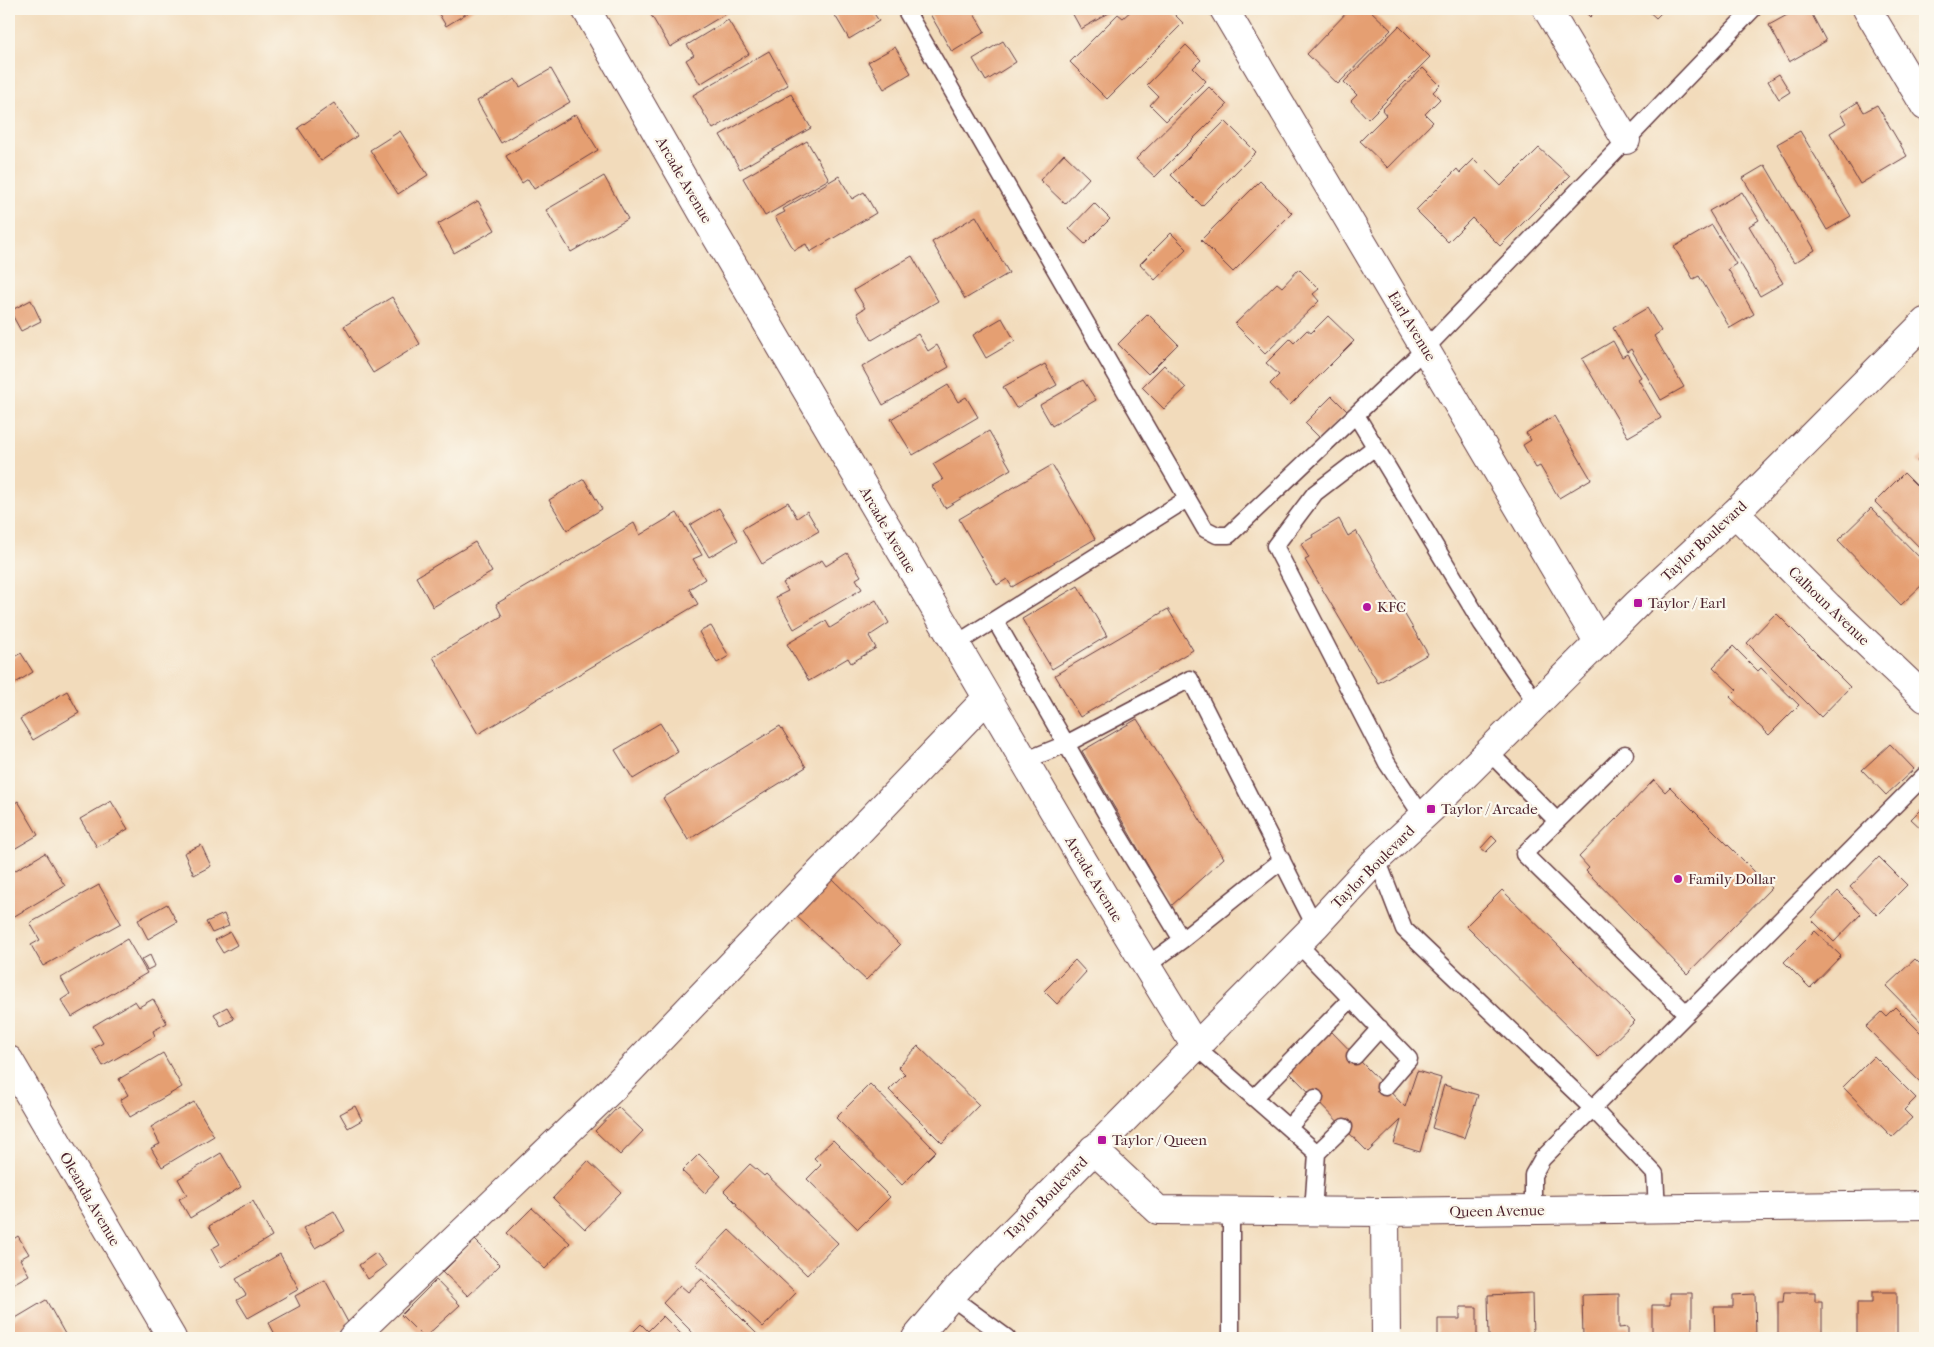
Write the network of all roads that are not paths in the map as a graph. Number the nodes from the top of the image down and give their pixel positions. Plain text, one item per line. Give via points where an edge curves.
1 (586, 9) edge
2 (905, 9) edge
3 (1224, 9) edge
4 (1547, 9) edge
5 (1753, 9) edge
6 (1867, 9) edge
7 (1925, 106) edge
8 (1626, 140) junction
9 (1925, 322) edge
10 (1426, 348) junction
11 (1356, 415) junction
12 (1375, 446) junction
13 (1187, 499) junction
14 (1735, 513) junction
15 (995, 620) junction
16 (1599, 643) junction
17 (956, 644) junction
18 (987, 698) junction
19 (1925, 698) edge
20 (1537, 704) junction
21 (1066, 744) junction
22 (1489, 752) junction
23 (1625, 754) dead end
24 (1024, 761) junction
25 (1925, 775) edge
26 (1423, 817) junction
27 (1557, 821) junction
28 (1377, 859) junction
29 (1282, 860) junction
30 (1307, 935) junction
31 (1182, 940) junction
32 (1146, 966) junction
33 (1352, 998) junction
34 (1688, 1014) junction
35 (1380, 1028) junction
36 (1196, 1047) junction
37 (1355, 1056) dead end
38 (9, 1060) edge
39 (1385, 1087) dead end
40 (1254, 1098) junction
41 (1315, 1098) dead end
42 (1593, 1109) junction
43 (1289, 1127) junction
44 (1344, 1127) dead end
45 (1093, 1150) junction
46 (1317, 1153) junction
47 (1925, 1205) edge
48 (1657, 1209) junction
49 (1231, 1210) junction
50 (1533, 1210) junction
51 (1314, 1212) junction
52 (1385, 1212) junction
53 (951, 1297) junction
54 (172, 1338) edge
55 (352, 1338) edge
56 (916, 1338) edge
57 (1007, 1338) edge
58 (1231, 1338) edge
59 (1386, 1338) edge

1 - 17 street, Arcade Avenue
2 - 13 lane
3 - 10 street, Earl Avenue
4 - 8 street
5 - 8 lane
6 - 7 street
8 - 10 lane
9 - 14 street, Taylor Boulevard
10 - 11 lane
10 - 16 street, Earl Avenue
11 - 12 lane
11 - 13 lane via 1229,535 1217,535 1205,529
12 - 20 lane via 1482,624
12 - 26 lane via 1315,494 1274,546 1387,763
13 - 15 lane
14 - 16 street, Taylor Boulevard
14 - 19 street, Calhoun Avenue
15 - 17 lane
15 - 21 lane
16 - 20 street, Taylor Boulevard
17 - 18 street, Arcade Avenue
18 - 24 street, Arcade Avenue
18 - 55 street via 613,1088
20 - 22 street, Taylor Boulevard
21 - 24 lane
21 - 29 lane via 1190,679
21 - 31 lane
22 - 26 street, Taylor Boulevard
22 - 27 lane
23 - 27 lane
24 - 32 street, Arcade Avenue
25 - 34 lane
26 - 28 street, Taylor Boulevard
27 - 34 lane via 1524,854
28 - 30 street, Taylor Boulevard
28 - 42 lane via 1404,929
29 - 30 lane
29 - 31 lane
30 - 33 lane
30 - 36 street, Taylor Boulevard
31 - 32 lane
32 - 36 street, Arcade Avenue
33 - 35 lane
33 - 40 lane
34 - 42 lane
35 - 37 lane
35 - 39 lane via 1409,1059
36 - 40 lane
36 - 45 street, Taylor Boulevard
38 - 54 street, Oleanda Avenue
40 - 43 lane
41 - 43 lane
42 - 48 lane via 1654,1174
42 - 50 lane via 1542,1159 1533,1175
43 - 46 lane
44 - 46 lane
45 - 49 street, Queen Avenue via 1158,1210
45 - 53 street, Taylor Boulevard
46 - 51 lane
47 - 48 street, Queen Avenue
48 - 50 street, Queen Avenue
49 - 51 street, Queen Avenue
49 - 58 lane
50 - 52 street, Queen Avenue
51 - 52 street, Queen Avenue
52 - 59 street
53 - 56 street, Taylor Boulevard
53 - 57 lane

